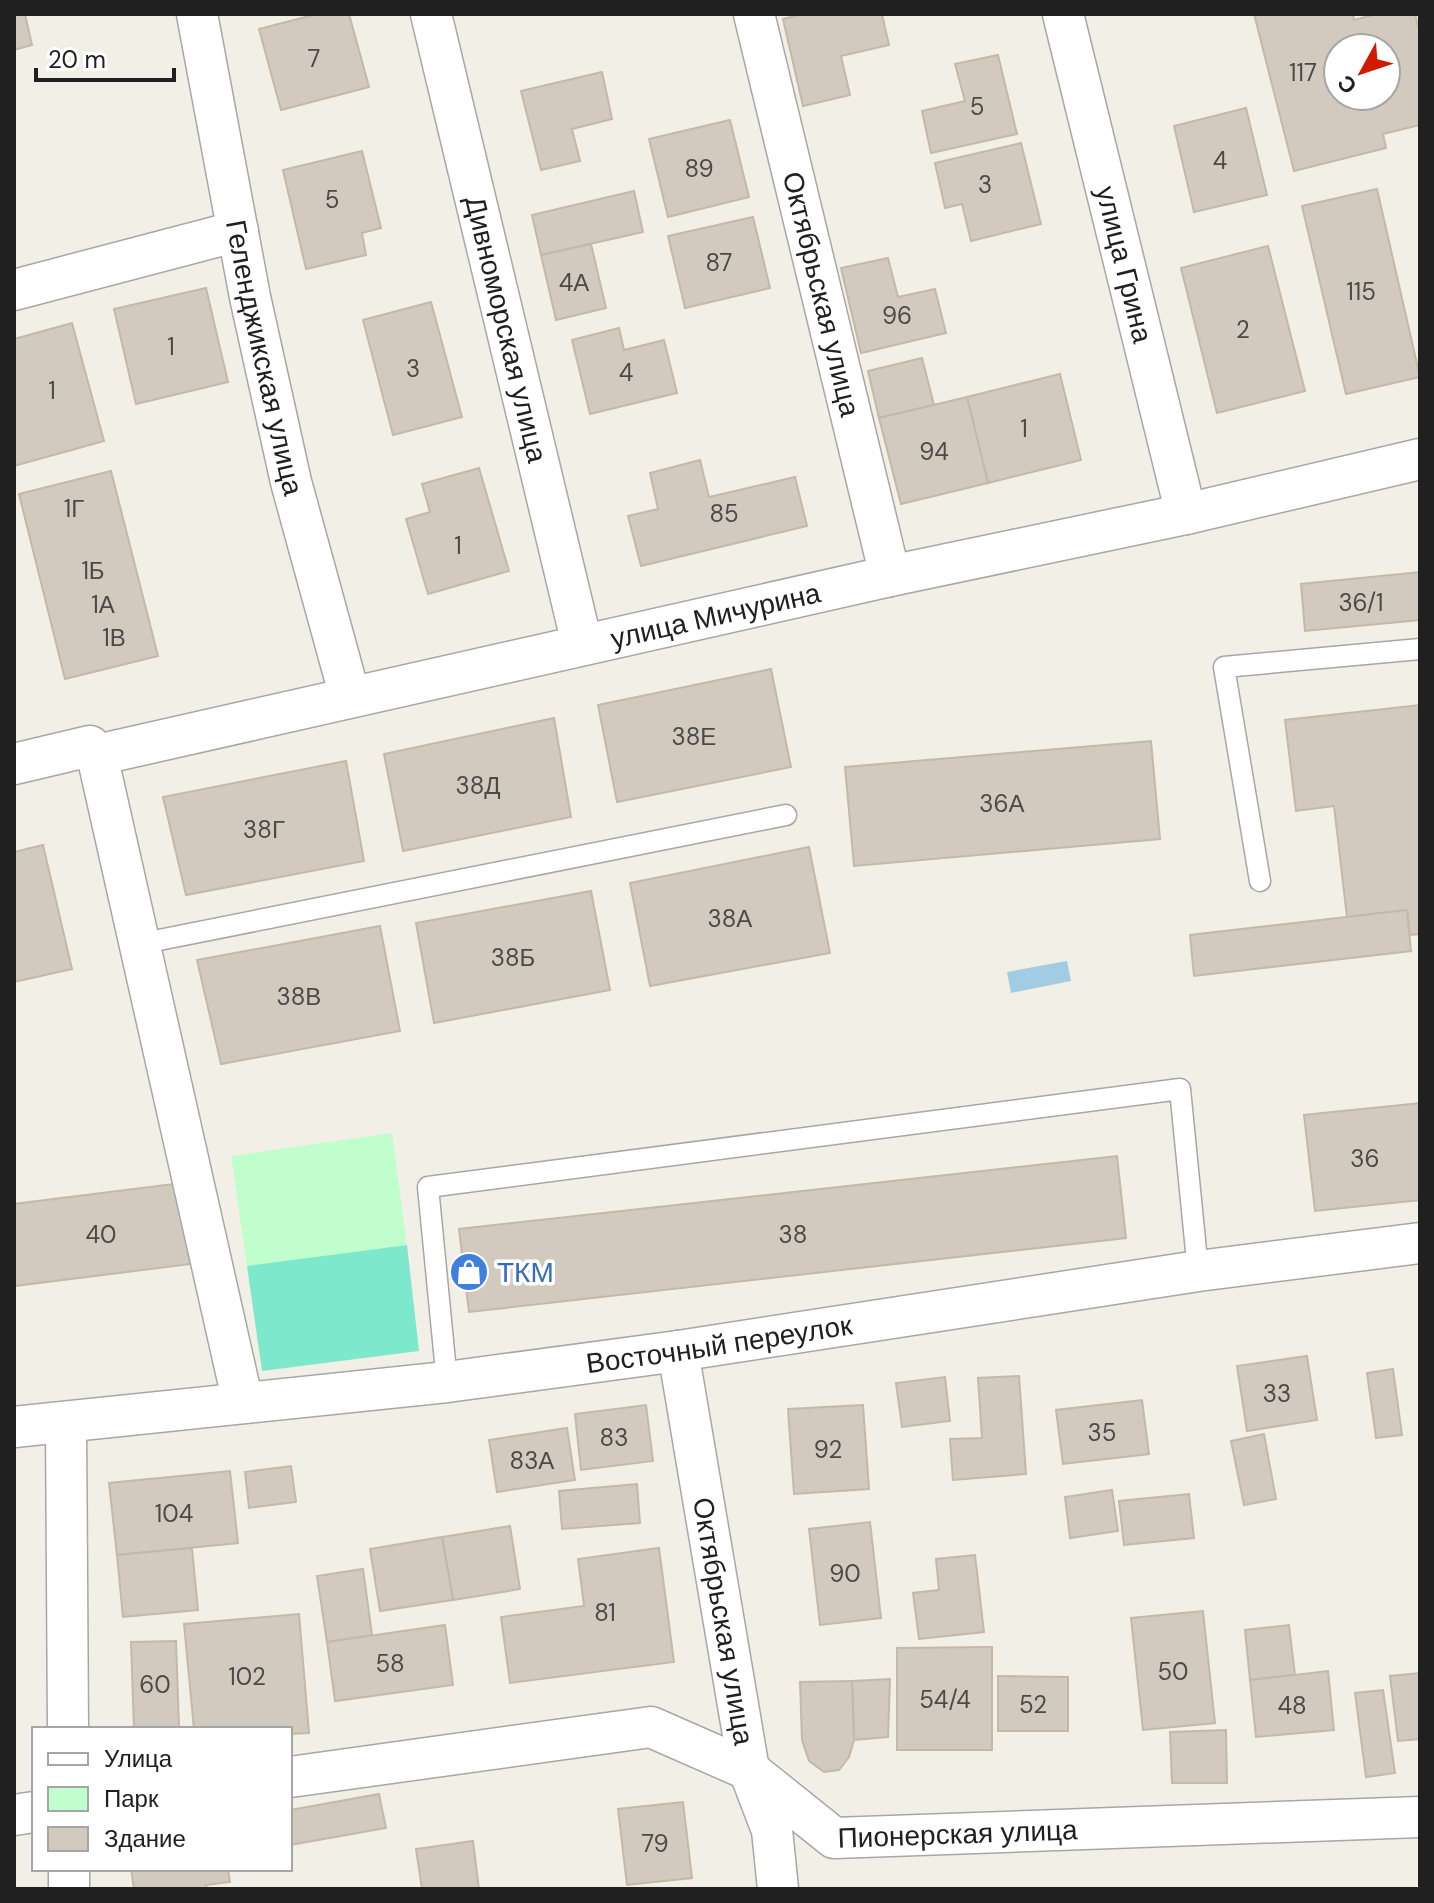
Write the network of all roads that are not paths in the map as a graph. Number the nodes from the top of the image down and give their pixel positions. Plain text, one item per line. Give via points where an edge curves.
1 (197, 14) edge
2 (431, 14) edge
3 (754, 14) edge
4 (1063, 14) edge
5 (238, 231) junction
6 (14, 290) edge
7 (1420, 459) edge
8 (1186, 514) junction
9 (890, 576) junction
10 (582, 644) junction
11 (1420, 649) edge
12 (350, 697) junction
13 (97, 755) junction
14 (14, 764) edge
15 (786, 815) dead end
16 (1260, 881) dead end
17 (139, 944) junction
18 (1420, 1243) edge
19 (1198, 1271) junction
20 (678, 1351) junction
21 (447, 1382) junction
22 (243, 1403) junction
23 (66, 1422) junction
24 (14, 1427) edge
25 (68, 1727) edge
26 (749, 1770) junction
27 (292, 1777) edge
28 (1420, 1817) edge
29 (778, 1889) edge

1 - 5 street, Геленджикская улица
2 - 10 street, Дивноморская улица
3 - 9 street, Октябрьская улица
4 - 8 street, улица Грина
5 - 6 street
5 - 12 street, Геленджикская улица via 291,482
7 - 8 street, улица Мичурина
8 - 9 street, улица Мичурина
9 - 10 street, улица Мичурина
10 - 12 street, улица Мичурина
11 - 16 lane via 1224,667
12 - 13 street, улица Мичурина
13 - 14 street, улица Мичурина via 90,746
13 - 17 street
15 - 17 lane
17 - 22 street
18 - 19 street, Восточный переулок
19 - 20 street, Восточный переулок
19 - 21 lane via 1180,1089 428,1187
20 - 21 street, Восточный переулок
20 - 26 street, Октябрьская улица
21 - 22 street, Восточный переулок
22 - 23 street, Восточный переулок
23 - 24 street, Восточный переулок
23 - 25 street
26 - 27 street, Пионерская улица via 651,1727
26 - 28 street, Пионерская улица via 834,1838
26 - 29 street, Октябрьская улица via 772,1830

